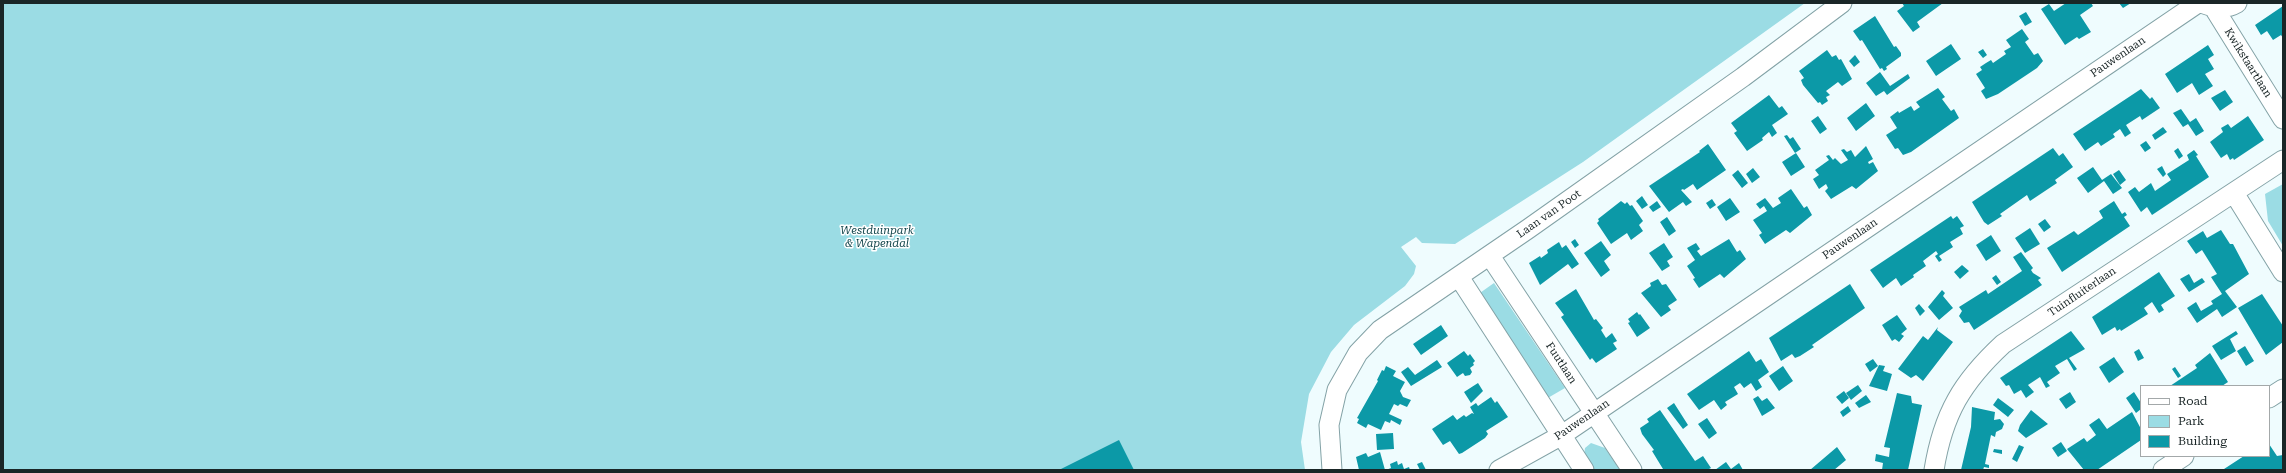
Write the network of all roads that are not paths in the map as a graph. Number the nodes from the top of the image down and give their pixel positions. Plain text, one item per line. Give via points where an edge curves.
1 (1842, 3) edge
2 (2237, 3) edge
3 (2205, 5) edge
4 (2283, 119) edge
5 (2283, 160) edge
6 (2234, 192) junction
7 (1490, 256) junction
8 (2283, 272) edge
9 (1458, 277) junction
10 (2283, 389) edge
11 (2270, 397) edge
12 (1593, 412) junction
13 (1562, 435) junction
14 (2182, 457) edge
15 (1332, 470) edge
16 (1499, 470) edge
17 (1584, 470) edge
18 (1632, 470) edge
19 (1934, 470) edge
20 (2163, 470) edge

1 - 7 street, Laan van Poot via 1743,77
2 - 3 street, Pauwenlaan via 2233,6
3 - 4 street, Kwikstaartlaan
3 - 12 street, Pauwenlaan
5 - 6 street, Tuinfluiterlaan
6 - 8 street
6 - 19 street, Tuinfluiterlaan via 2003,344 1967,382 1955,402 1945,426
7 - 9 street, Laan van Poot
7 - 12 street, Fuutlaan
9 - 13 street
9 - 15 street, Laan van Poot via 1380,330 1358,353 1336,390 1329,425
10 - 11 street
12 - 13 street, Pauwenlaan
12 - 18 street, Fuutlaan
13 - 16 street, Pauwenlaan
13 - 17 street
14 - 20 street

